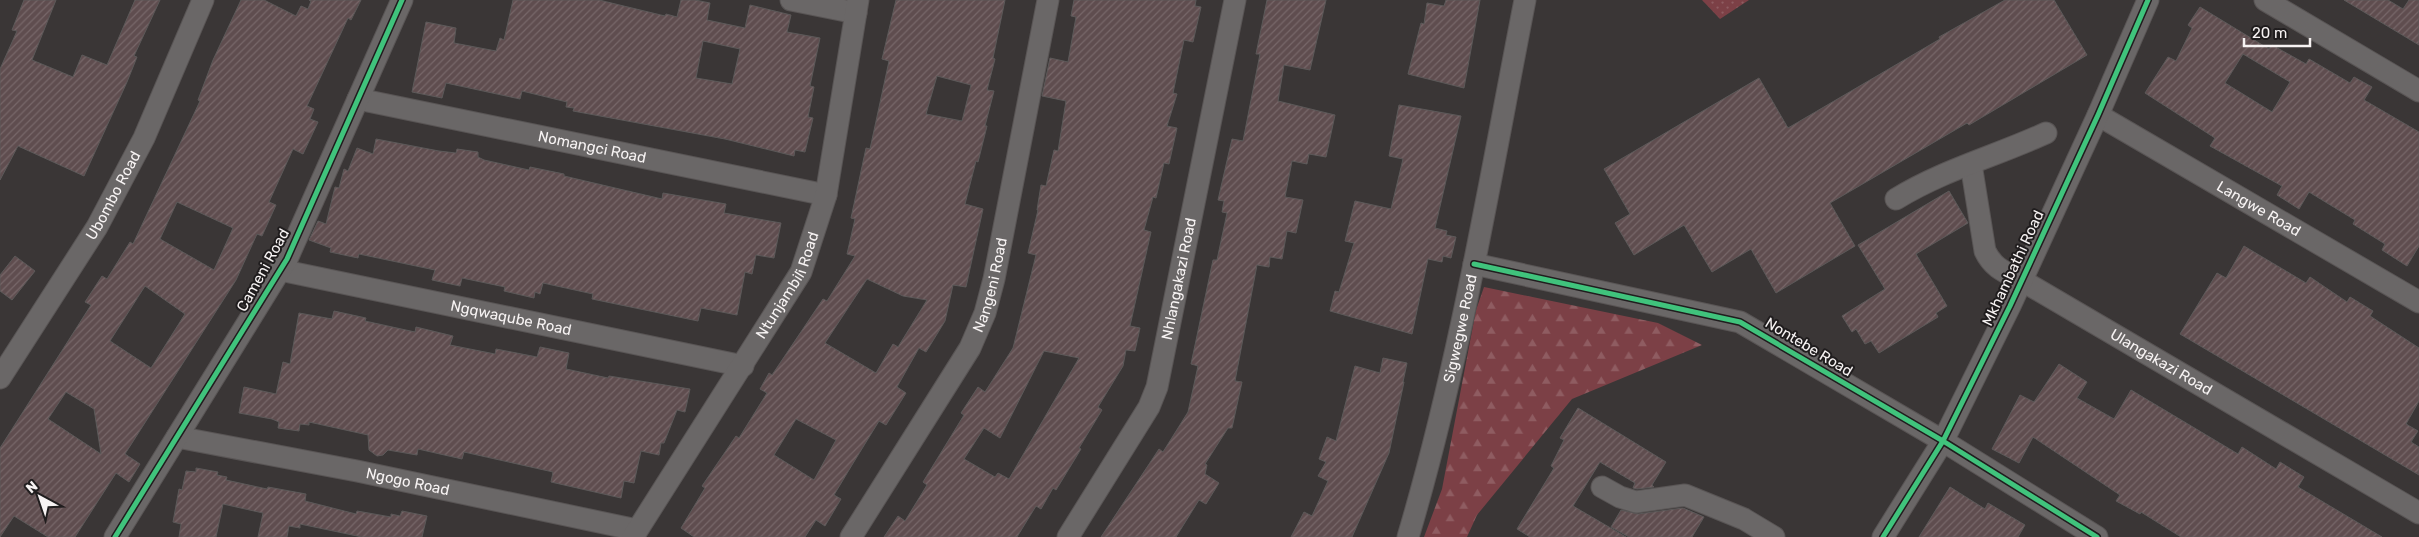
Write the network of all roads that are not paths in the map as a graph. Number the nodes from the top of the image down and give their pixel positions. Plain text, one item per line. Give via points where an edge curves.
1 (203, 0) edge
2 (402, 0) edge
3 (791, 0) edge
4 (1048, 0) edge
5 (1235, 0) edge
6 (1524, 0) edge
7 (2148, 0) edge
8 (2265, 0) edge
9 (857, 6) edge
10 (2419, 90) edge
11 (358, 99) junction
12 (2098, 115) junction
13 (2046, 134) dead end
14 (1971, 164) junction
15 (826, 195) junction
16 (1896, 199) dead end
17 (1474, 264) junction
18 (280, 270) junction
19 (2021, 280) junction
20 (2419, 302) edge
21 (743, 366) junction
22 (0, 378) edge
23 (177, 437) junction
24 (1943, 441) junction
25 (1602, 487) dead end
26 (2419, 513) edge
27 (635, 534) edge
28 (115, 537) edge
29 (852, 537) edge
30 (1068, 537) edge
31 (1408, 537) edge
32 (1774, 537) edge
33 (1884, 537) edge
34 (2098, 537) edge

1 - 22 street, Ubombo Road via 144,138 97,227
2 - 11 street, Cameni Road
3 - 9 street
4 - 29 street, Nangeni Road via 994,279 984,313 970,348
5 - 30 street, Nhlangakazi Road via 1157,387 1149,407
6 - 17 street, Sigwegwe Road
7 - 12 street, Mkhambathi Road
8 - 10 street
9 - 15 street, Ntunjambili Road
11 - 15 street, Nomangci Road
11 - 18 street, Cameni Road
12 - 19 street, Mkhambathi Road
12 - 20 street, Langwe Road
13 - 14 street
14 - 16 street via 1933,178
14 - 19 street, Ulangakazi Road via 1985,251 1997,269
15 - 21 street, Ntunjambili Road via 801,272
17 - 24 street, Nontebe Road via 1740,322
17 - 31 street, Sigwegwe Road via 1436,432
18 - 21 street, Ngqwaqube Road
18 - 23 street, Cameni Road
19 - 24 street, Mkhambathi Road
19 - 26 street, Ulangakazi Road
21 - 27 street, Ntunjambili Road
23 - 27 street, Ngogo Road via 357,471
23 - 28 street, Cameni Road
24 - 33 street, Mkhambathi Road
24 - 34 street, Nontebe Road
25 - 32 street via 1636,502 1685,495 1744,519

